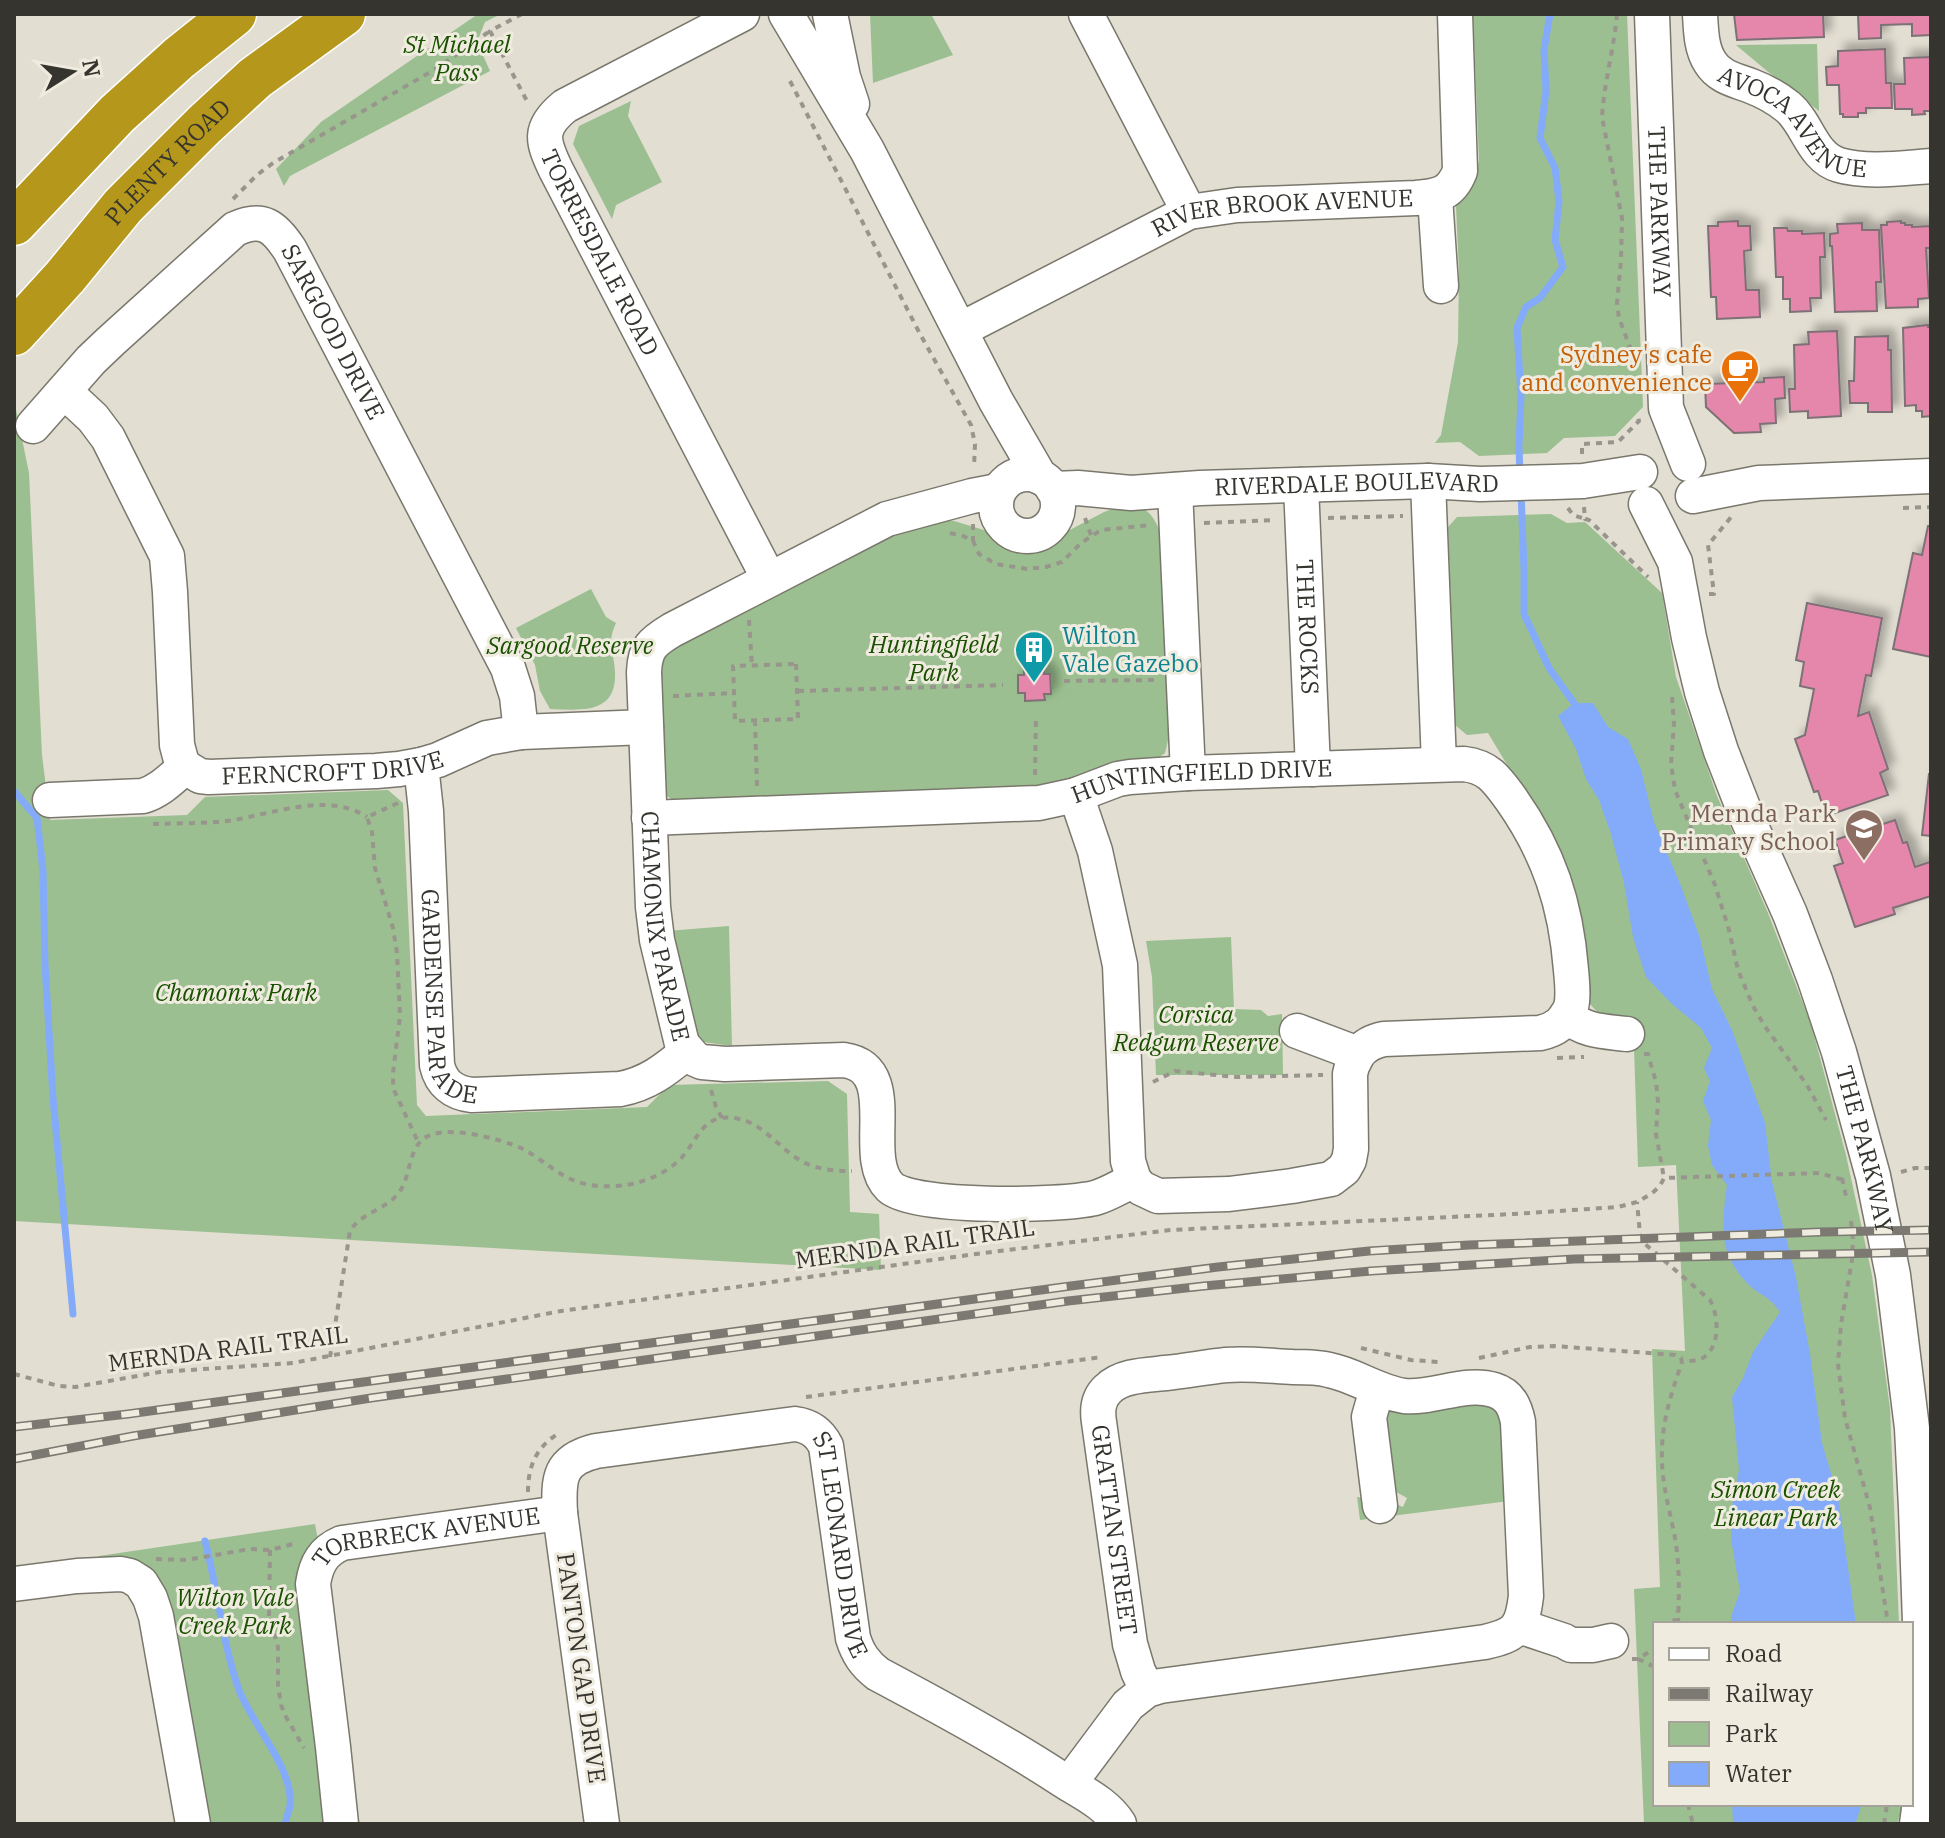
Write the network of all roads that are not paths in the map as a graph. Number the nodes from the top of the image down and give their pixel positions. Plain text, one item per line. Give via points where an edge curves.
1 (234, 14) edge
2 (343, 14) edge
3 (742, 14) edge
4 (786, 14) edge
5 (830, 14) edge
6 (1086, 14) edge
7 (1455, 14) edge
8 (1652, 14) edge
9 (1700, 14) edge
10 (867, 150) junction
11 (1931, 166) edge
12 (1435, 197) junction
13 (1189, 212) junction
14 (14, 223) edge
15 (1441, 286) dead end
16 (960, 330) junction
17 (14, 333) edge
18 (64, 391) junction
19 (996, 401) junction
20 (1666, 408) junction
21 (33, 426) dead end
22 (1931, 476) edge
23 (1428, 481) junction
24 (1046, 483) junction
25 (1643, 483) junction
26 (1301, 485) junction
27 (1690, 485) junction
28 (1175, 490) junction
29 (1131, 493) junction
30 (982, 513) junction
31 (1049, 525) junction
32 (1675, 562) junction
33 (769, 579) junction
34 (646, 727) junction
35 (521, 732) junction
36 (1439, 764) junction
37 (421, 765) junction
38 (185, 767) junction
39 (1313, 769) junction
40 (1188, 773) junction
41 (1076, 795) junction
42 (50, 800) dead end
43 (649, 818) junction
44 (1566, 1016) junction
45 (1297, 1031) dead end
46 (1631, 1044) road end
47 (687, 1052) junction
48 (1354, 1064) junction
49 (1134, 1180) junction
50 (1377, 1389) junction
51 (1380, 1506) dead end
52 (560, 1513) junction
53 (14, 1584) edge
54 (1519, 1626) junction
55 (1625, 1650) road end
56 (1147, 1690) junction
57 (1928, 1781) edge
58 (1069, 1784) junction
59 (193, 1824) edge
60 (341, 1824) edge
61 (602, 1824) edge
62 (1119, 1824) edge
63 (1917, 1824) edge

1 - 14 highway via 117,114
2 - 17 highway, PLENTY ROAD via 255,78 204,125 123,206
3 - 33 street, TORRESDALE ROAD via 571,102 552,117 545,137 556,170
4 - 10 street
5 - 10 street
6 - 13 street
7 - 12 street, RIVER BROOK AVENUE via 1460,171 1453,185
8 - 20 street, THE PARKWAY
9 - 11 street, AVOCA AVENUE via 1710,63 1719,73 1790,109 1826,159 1872,169
10 - 16 street
12 - 13 street, RIVER BROOK AVENUE via 1237,205
12 - 15 street
13 - 16 street, RIVER BROOK AVENUE
16 - 19 street
18 - 21 street, SARGOOD DRIVE
18 - 35 street, SARGOOD DRIVE via 235,229 253,223 275,229 508,668
18 - 38 street, FERNCROFT DRIVE via 108,438 167,556 175,730
19 - 24 street
19 - 30 street via 1000,436
20 - 25 street, THE PARKWAY
20 - 27 street, THE PARKWAY
22 - 27 street
23 - 25 street, RIVERDALE BOULEVARD
23 - 26 street, RIVERDALE BOULEVARD
23 - 36 street
24 - 29 street, RIVERDALE BOULEVARD
24 - 30 street via 1023,474 1014,477
24 - 31 street via 1057,508
25 - 27 street via 1663,455 1681,458
25 - 27 street via 1653,510 1670,513 1679,510
25 - 32 street, THE PARKWAY
26 - 28 street, RIVERDALE BOULEVARD
26 - 39 street, THE ROCKS
27 - 32 street, THE PARKWAY
28 - 29 street, RIVERDALE BOULEVARD
28 - 40 street
29 - 31 street, RIVERDALE BOULEVARD
30 - 31 street via 1022,535
30 - 33 street, CHAMONIX PARADE via 925,509 887,519
32 - 57 street, THE PARKWAY via 1702,692 1721,751 1815,980 1873,1176 1893,1275 1912,1428
33 - 34 street, CHAMONIX PARADE via 651,645 644,659
34 - 35 street, FERNCROFT DRIVE
34 - 43 street, CHAMONIX PARADE
35 - 37 street, FERNCROFT DRIVE via 487,738
36 - 39 street, HUNTINGFIELD DRIVE
36 - 44 street, HUNTINGFIELD DRIVE via 1477,765 1487,771 1540,844 1562,905 1568,941 1572,1000
37 - 38 street, FERNCROFT DRIVE via 209,777
37 - 47 street, GARDENSE PARADE via 437,1065 448,1086 472,1095 620,1089 654,1078
38 - 42 street via 143,796
39 - 40 street, HUNTINGFIELD DRIVE
40 - 41 street, HUNTINGFIELD DRIVE via 1118,779
41 - 43 street, HUNTINGFIELD DRIVE via 1039,803
41 - 49 street via 1095,851 1120,965 1128,1161
43 - 47 street, CHAMONIX PARADE via 657,940
44 - 46 street via 1580,1027
44 - 48 street via 1555,1028 1540,1033 1384,1039 1363,1047
45 - 48 street
47 - 49 street, CHAMONIX PARADE via 710,1064 844,1060 859,1065 875,1088 880,1170 890,1187 909,1197 963,1203 1082,1200
48 - 49 street via 1349,1160 1331,1179 1255,1191 1169,1196 1149,1193
50 - 51 street via 1369,1417
50 - 54 street, GRATTAN STREET via 1407,1396 1492,1389 1515,1408 1526,1596
50 - 56 street, GRATTAN STREET via 1326,1369 1252,1365 1127,1379 1108,1388 1099,1403 1099,1422 1130,1644
52 - 58 street, ST LEONARD DRIVE via 562,1473 585,1454 795,1424 813,1429 826,1446 853,1638 866,1665
52 - 60 street, TORBRECK AVENUE via 342,1543 325,1553 313,1584
52 - 61 street, PANTON GAP DRIVE
53 - 59 street via 121,1574 141,1583 156,1616
54 - 55 street via 1571,1645
54 - 56 street via 1485,1642
56 - 58 street via 1128,1705
57 - 63 street, THE PARKWAY
58 - 62 street, ST LEONARD DRIVE

